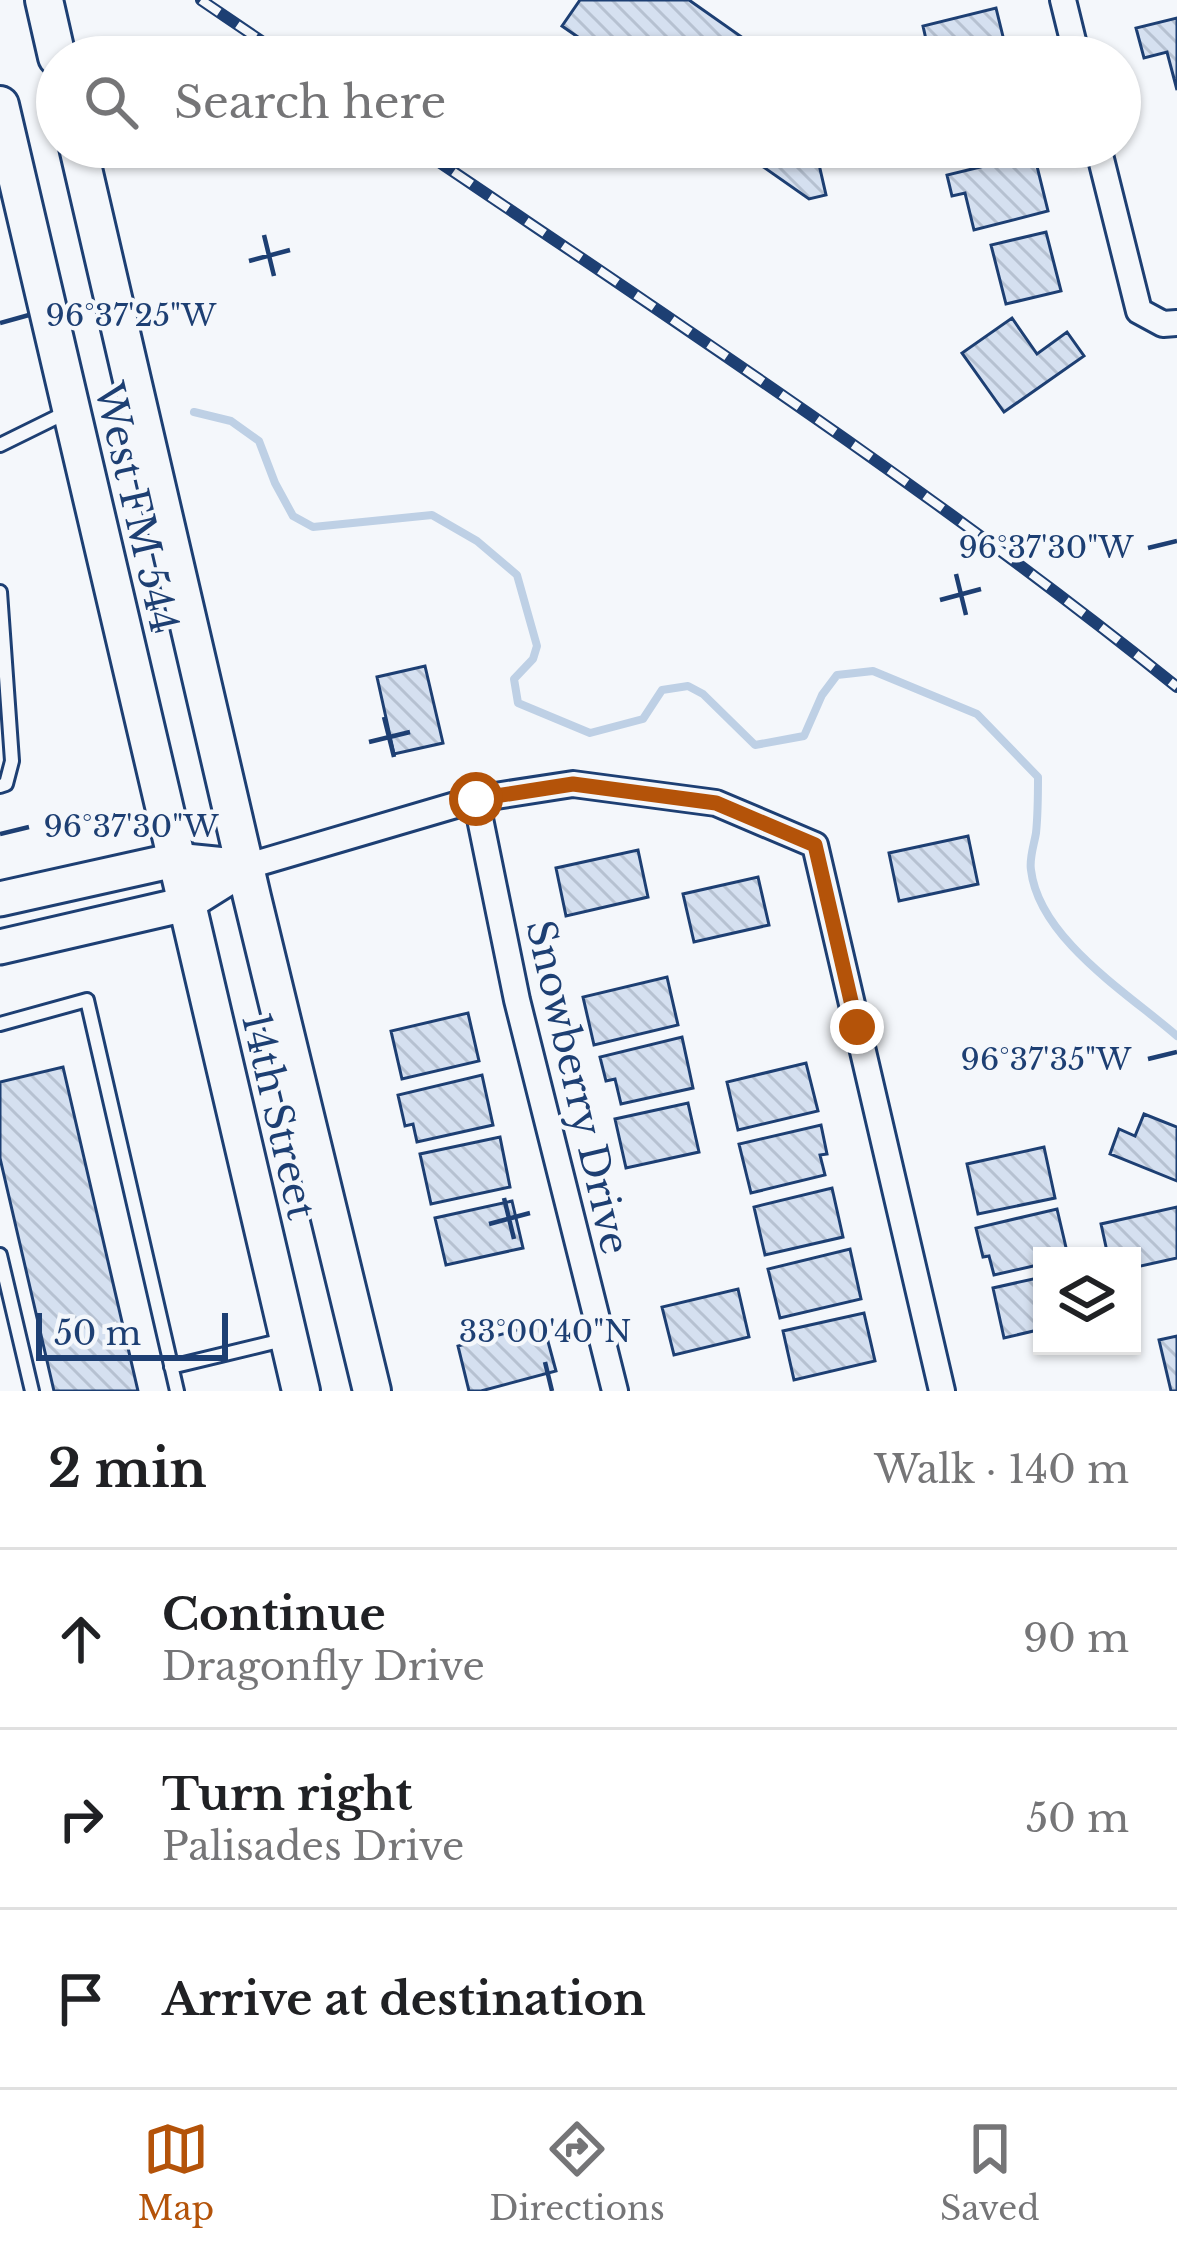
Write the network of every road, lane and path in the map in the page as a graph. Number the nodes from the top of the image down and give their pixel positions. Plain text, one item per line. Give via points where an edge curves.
1 (44, 0) edge
2 (1064, 0) edge
3 (53, 36) edge
4 (1072, 36) edge
5 (0, 105) edge
6 (83, 168) edge
7 (1104, 168) edge
8 (1177, 323) edge
9 (71, 410) junction
10 (0, 445) edge
11 (0, 592) edge
12 (0, 786) edge
13 (476, 799) junction
14 (175, 860) junction
15 (245, 867) junction
16 (0, 899) edge
17 (186, 904) junction
18 (0, 947) edge
19 (0, 1024) edge
20 (0, 1255) edge
21 (289, 1339) junction
22 (171, 1367) junction
23 (32, 1391) edge
24 (176, 1391) edge
25 (301, 1391) edge
26 (372, 1391) edge
27 (615, 1391) edge
28 (941, 1391) edge

1 - 3 main road
2 - 4 street
5 - 9 main road, West FM 544
6 - 15 main road, West FM 544
7 - 8 street via 1139,311
9 - 10 lane
9 - 14 main road, West FM 544
11 - 12 lane via 12,761
13 - 15 street
13 - 27 street, Snowberry Drive
13 - 28 street via 573,784 716,803 815,845
14 - 15 main road
14 - 16 main road
14 - 17 main road, 14th Street
15 - 17 main road
15 - 26 main road, 14th Street
17 - 18 main road
17 - 21 main road, 14th Street
19 - 22 lane via 87,1000
20 - 23 lane
21 - 22 lane
21 - 25 main road, 14th Street
22 - 24 lane

